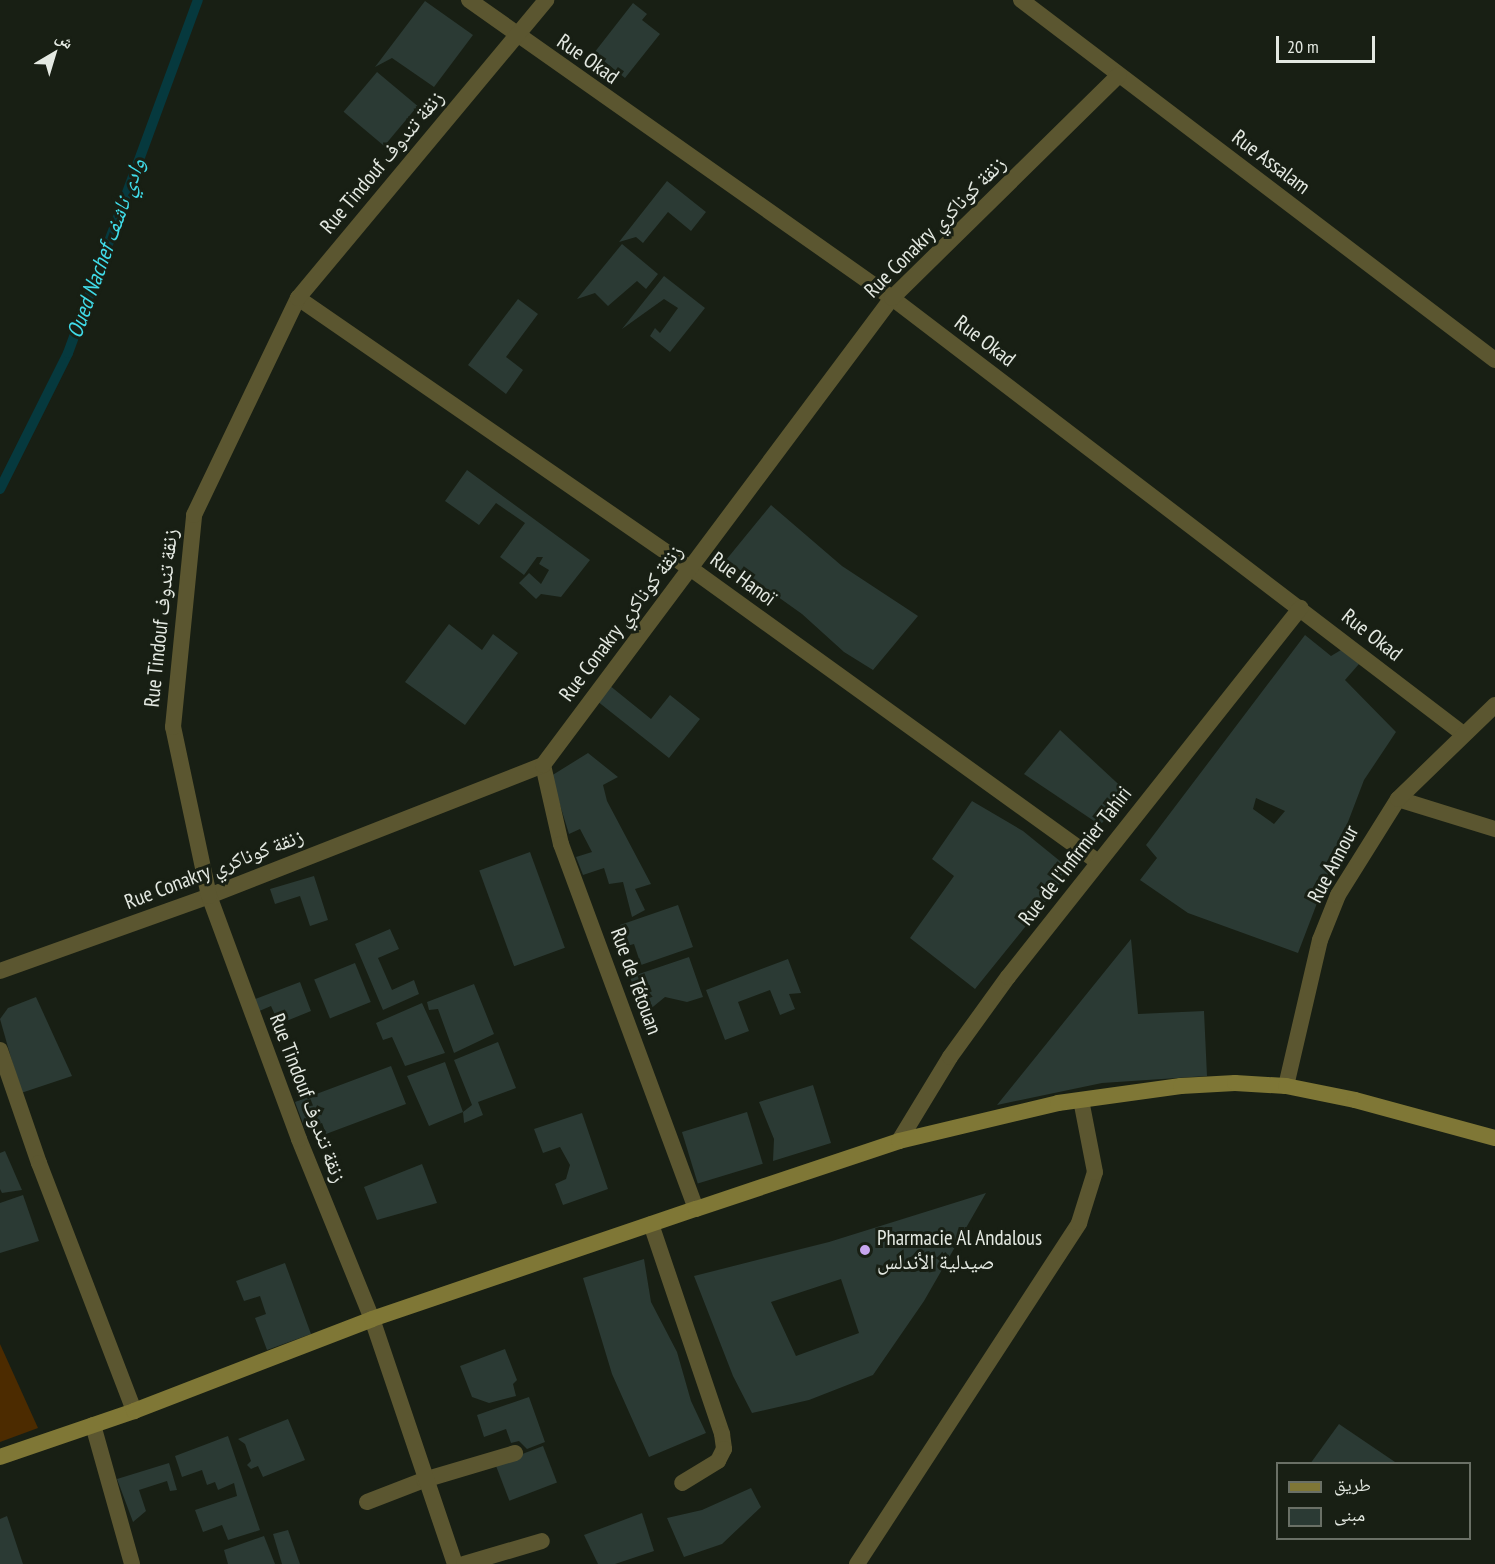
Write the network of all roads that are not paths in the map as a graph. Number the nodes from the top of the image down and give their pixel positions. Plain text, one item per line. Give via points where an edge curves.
1 (469, 0) edge
2 (546, 0) edge
3 (1021, 0) edge
4 (516, 36) junction
5 (1119, 75) junction
6 (298, 298) junction
7 (892, 298) junction
8 (1495, 360) edge
9 (690, 568) junction
10 (1300, 608) junction
11 (1495, 705) edge
12 (1462, 733) junction
13 (543, 765) junction
14 (1398, 799) junction
15 (1495, 829) edge
16 (1098, 862) junction
17 (210, 896) junction
18 (0, 971) edge
19 (0, 1050) edge
20 (1286, 1086) junction
21 (1081, 1100) junction
22 (1495, 1138) edge
23 (899, 1141) junction
24 (696, 1209) junction
25 (651, 1224) junction
26 (372, 1319) junction
27 (134, 1411) junction
28 (93, 1425) junction
29 (515, 1453) dead end
30 (0, 1457) edge
31 (424, 1480) junction
32 (682, 1483) dead end
33 (367, 1502) dead end
34 (542, 1541) dead end
35 (132, 1564) edge
36 (455, 1564) edge
37 (464, 1564) edge
38 (857, 1564) edge

1 - 4 street, Rue Okad
2 - 4 street, Rue Tindouf زنقة تندوف
3 - 5 street, Rue Assalam
4 - 6 street, Rue Tindouf زنقة تندوف
4 - 7 street, Rue Okad
5 - 7 street, Rue Conakry زنقة كوناكري
5 - 8 street, Rue Assalam
6 - 9 street, Rue Hanoï
6 - 17 street, Rue Tindouf زنقة تندوف via 194,514 173,727
7 - 9 street, Rue Conakry زنقة كوناكري
7 - 10 street, Rue Okad
9 - 13 street, Rue Conakry زنقة كوناكري
9 - 16 street, Rue Hanoï
10 - 12 street, Rue Okad
10 - 16 street, Rue de l'Infirmier Tahiri
11 - 12 street, Rue Annour
12 - 14 street, Rue Annour
13 - 17 street, Rue Conakry زنقة كوناكري
13 - 24 street, Rue de Tétouan via 561,844
14 - 15 street
14 - 20 street, Rue Annour via 1338,895 1320,940
16 - 23 street, Rue de l'Infirmier Tahiri via 950,1057
17 - 18 street, Rue Conakry زنقة كوناكري
17 - 26 street, Rue Tindouf زنقة تندوف via 299,1139
19 - 27 street
20 - 21 main road via 1192,1086
20 - 22 main road via 1355,1100
21 - 23 main road
21 - 38 street via 1095,1172 1080,1223
23 - 24 main road
24 - 25 main road
25 - 26 main road
25 - 32 street via 724,1449 718,1461
26 - 27 main road
26 - 31 street, Rue Tindouf زنقة تندوف
27 - 28 main road
28 - 30 main road
28 - 35 street
29 - 31 street
31 - 33 street
31 - 36 street, Rue Tindouf زنقة تندوف
34 - 37 street

